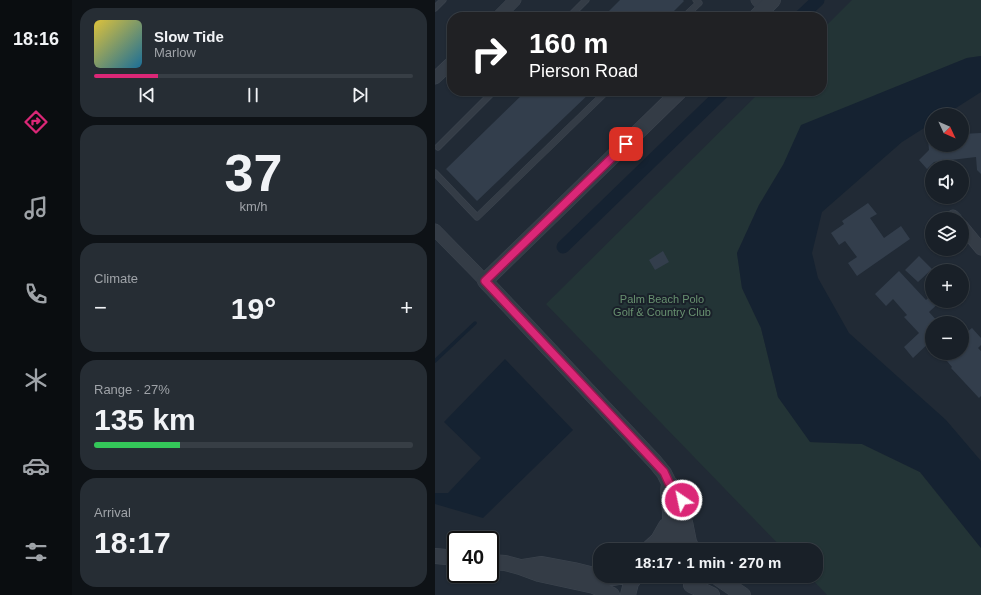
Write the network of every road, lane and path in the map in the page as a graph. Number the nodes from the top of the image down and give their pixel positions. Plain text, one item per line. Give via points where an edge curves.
1 (443, 0) edge
2 (515, 0) edge
3 (586, 0) edge
4 (696, 0) edge
5 (435, 8) edge
6 (503, 12) edge
7 (574, 12) edge
8 (689, 12) edge
9 (447, 67) edge
10 (435, 78) edge
11 (489, 96) edge
12 (602, 96) edge
13 (675, 96) edge
14 (436, 147) edge
15 (435, 173) edge
16 (435, 230) edge
17 (969, 234) edge
18 (981, 249) edge
19 (485, 281) junction
20 (677, 518) junction
21 (655, 543) edge
22 (667, 543) edge
23 (679, 543) edge
24 (690, 543) edge
25 (435, 556) edge
26 (447, 557) edge
27 (499, 563) edge
28 (520, 567) junction
29 (593, 569) edge
30 (579, 571) junction
31 (593, 575) edge
32 (631, 583) edge
33 (725, 583) edge
34 (690, 585) edge
35 (612, 595) edge
36 (628, 595) edge
37 (712, 595) edge
38 (743, 595) edge

1 - 5 lane
2 - 6 street
3 - 7 lane
4 - 8 lane via 699,3
9 - 10 street
11 - 14 lane
12 - 15 lane via 477,217
13 - 19 street
16 - 19 street
17 - 18 street
19 - 20 street via 664,472 669,483 671,512
20 - 21 street
20 - 22 street via 670,529
20 - 23 street
20 - 24 street
25 - 26 street
27 - 28 street
28 - 30 street via 542,564
28 - 35 street via 539,574 594,586
29 - 30 street
30 - 31 street
32 - 36 street
33 - 38 street
34 - 37 street

